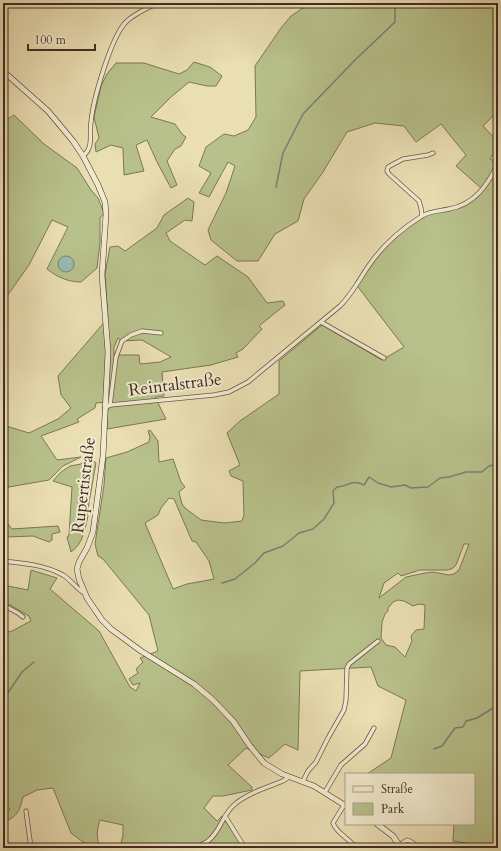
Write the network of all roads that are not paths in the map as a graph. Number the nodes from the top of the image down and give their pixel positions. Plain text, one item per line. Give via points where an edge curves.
1 (157, 3) edge
2 (3, 71) edge
3 (433, 153) dead end
4 (83, 156) junction
5 (498, 163) edge
6 (422, 216) junction
7 (321, 322) junction
8 (161, 333) dead end
9 (384, 358) dead end
10 (107, 406) junction
11 (3, 561) edge
12 (84, 593) junction
13 (3, 605) edge
14 (23, 618) dead end
15 (378, 641) dead end
16 (374, 728) dead end
17 (289, 777) junction
18 (303, 781) junction
19 (325, 792) junction
20 (345, 806) edge
21 (26, 811) dead end
22 (225, 816) junction
23 (379, 825) edge
24 (400, 846) edge
25 (31, 848) edge
26 (191, 848) edge
27 (245, 848) edge
28 (356, 848) edge
29 (420, 848) edge

1 - 4 street via 132,16 122,27 113,45 95,97 89,131 90,146
2 - 4 main road, Rupertistraße via 48,111
3 - 6 street via 403,159 388,167 387,171 419,201
4 - 10 main road, Rupertistraße via 105,202 102,275 108,352
5 - 6 street, Reintalstraße via 486,184 466,204 429,212
6 - 7 street, Reintalstraße via 383,249 370,264 350,296
7 - 9 street
7 - 10 street, Reintalstraße via 248,382 229,392
8 - 10 street via 142,331 122,341 116,357
10 - 12 main road, Rupertistraße via 92,538 77,569
11 - 12 street via 31,564 55,571 65,576
12 - 17 main road, Rupertistraße via 105,624 194,684 233,721 260,759
13 - 14 street via 18,612
15 - 18 street via 349,664 344,710
16 - 19 street via 365,744 341,765
17 - 18 main road, Rupertistraße
17 - 22 street via 236,803
18 - 19 main road, Rupertistraße
19 - 20 main road, Rupertistraße
20 - 28 street via 333,823 337,831
21 - 25 street
22 - 26 street via 209,841
22 - 27 street
23 - 24 main road via 388,831
24 - 29 street via 406,840

